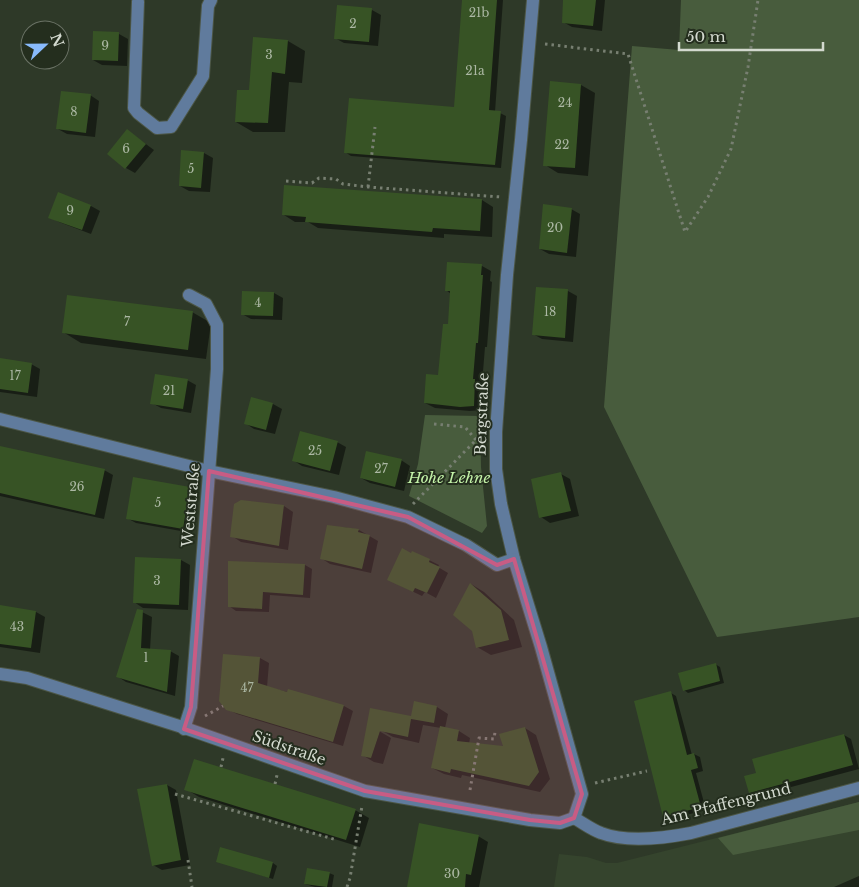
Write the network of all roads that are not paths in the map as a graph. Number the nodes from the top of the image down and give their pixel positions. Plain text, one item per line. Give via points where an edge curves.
1 (211, 0) edge
2 (533, 0) edge
3 (138, 2) dead end
4 (189, 295) dead end
5 (0, 419) edge
6 (209, 471) junction
7 (514, 559) junction
8 (0, 674) edge
9 (184, 729) junction
10 (859, 788) edge
11 (574, 818) junction

1 - 3 street via 203,76 171,127 157,128 134,108
2 - 7 street, Bergstraße via 496,432 496,470
4 - 6 street, Weststraße via 206,304 217,325
5 - 6 street
6 - 7 street via 334,497 408,517 466,545 497,565
6 - 9 street, Weststraße via 191,707
7 - 11 street, Bergstraße via 582,794
8 - 9 street, Südstraße via 27,678
9 - 11 street, Südstraße via 364,790 530,820 560,823
10 - 11 street, Am Pfaffengrund via 667,837 632,838 602,834

